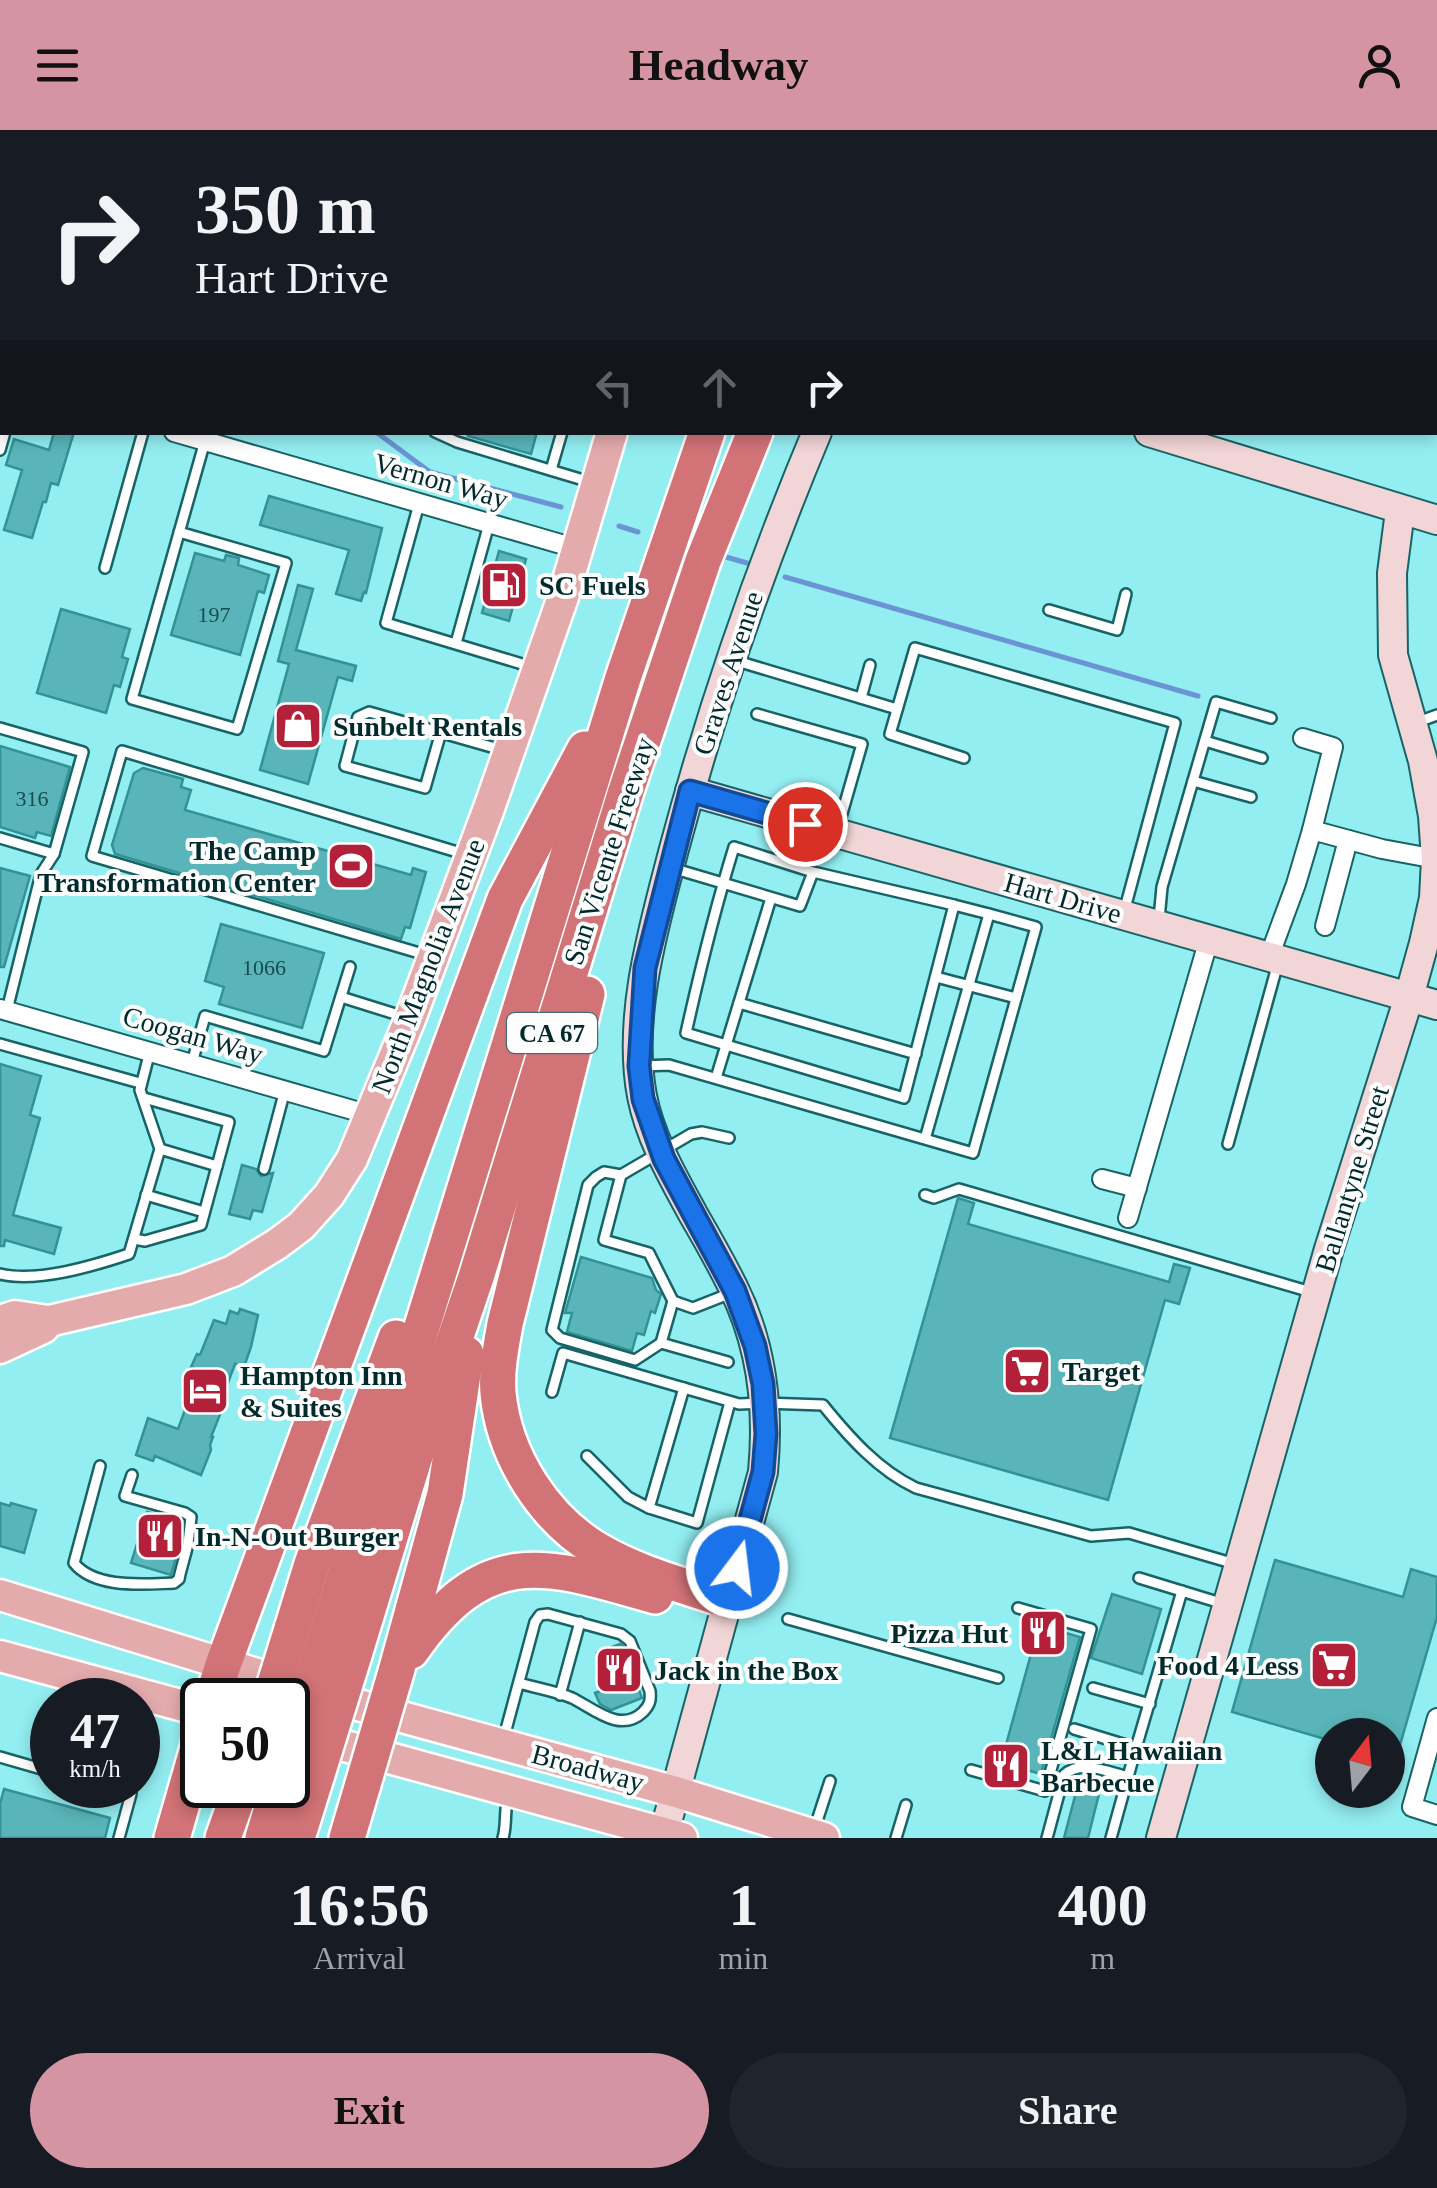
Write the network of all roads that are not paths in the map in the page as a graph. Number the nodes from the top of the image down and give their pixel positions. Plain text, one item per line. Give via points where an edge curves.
1 (142, 435) edge
2 (184, 435) edge
3 (442, 435) edge
4 (561, 435) edge
5 (611, 435) edge
6 (706, 435) edge
7 (754, 435) edge
8 (816, 435) edge
9 (1157, 435) edge
10 (204, 441) junction
11 (551, 470) junction
12 (596, 484) junction
13 (420, 504) junction
14 (1400, 511) junction
15 (1437, 520) edge
16 (489, 524) junction
17 (179, 532) junction
18 (578, 549) junction
19 (105, 568) dead end
20 (1126, 594) dead end
21 (1049, 610) dead end
22 (456, 642) junction
23 (731, 659) junction
24 (870, 665) dead end
25 (539, 669) junction
26 (623, 678) junction
27 (861, 698) junction
28 (897, 709) junction
29 (757, 714) dead end
30 (1271, 718) dead end
31 (1425, 720) edge
32 (0, 728) edge
33 (441, 732) junction
34 (1303, 738) dead end
35 (1204, 741) junction
36 (509, 752) junction
37 (964, 758) dead end
38 (1262, 758) dead end
39 (1193, 780) junction
40 (690, 791) junction
41 (626, 792) junction
42 (1251, 798) dead end
43 (1312, 830) junction
44 (836, 833) junction
45 (0, 838) edge
46 (1348, 840) junction
47 (54, 854) junction
48 (471, 856) junction
49 (1436, 859) edge
50 (669, 868) junction
51 (813, 872) junction
52 (723, 884) junction
53 (771, 898) junction
54 (954, 904) junction
55 (989, 914) junction
56 (1123, 914) junction
57 (1158, 924) junction
58 (1325, 926) dead end
59 (1209, 939) junction
60 (434, 957) junction
61 (1274, 958) junction
62 (350, 967) dead end
63 (531, 976) junction
64 (936, 977) junction
65 (969, 986) junction
66 (340, 997) junction
67 (1409, 997) junction
68 (1016, 998) junction
69 (739, 1003) junction
70 (1437, 1005) edge
71 (3, 1009) edge
72 (410, 1019) junction
73 (0, 1044) edge
74 (726, 1044) junction
75 (150, 1052) junction
76 (916, 1054) junction
77 (192, 1063) junction
78 (639, 1066) junction
79 (716, 1078) junction
80 (140, 1084) junction
81 (286, 1090) junction
82 (144, 1098) junction
83 (370, 1116) junction
84 (729, 1138) dead end
85 (925, 1139) junction
86 (1228, 1144) dead end
87 (160, 1148) junction
88 (661, 1151) junction
89 (217, 1166) junction
90 (264, 1169) dead end
91 (621, 1175) junction
92 (1102, 1178) dead end
93 (1137, 1188) junction
94 (146, 1196) junction
95 (925, 1196) dead end
96 (204, 1212) junction
97 (1128, 1218) dead end
98 (134, 1238) junction
99 (0, 1274) edge
100 (477, 1274) junction
101 (735, 1291) junction
102 (1316, 1294) junction
103 (673, 1302) junction
104 (49, 1321) junction
105 (0, 1322) edge
106 (662, 1344) junction
107 (0, 1348) edge
108 (728, 1362) dead end
109 (684, 1388) junction
110 (552, 1392) dead end
111 (730, 1402) junction
112 (764, 1402) junction
113 (587, 1456) dead end
114 (100, 1466) dead end
115 (132, 1475) dead end
116 (650, 1508) junction
117 (1238, 1564) junction
118 (1138, 1578) dead end
119 (1182, 1591) junction
120 (0, 1596) edge
121 (1226, 1605) junction
122 (1018, 1608) dead end
123 (726, 1609) junction
124 (788, 1618) dead end
125 (580, 1622) junction
126 (339, 1650) junction
127 (0, 1656) edge
128 (223, 1665) junction
129 (396, 1672) junction
130 (219, 1678) edge
131 (277, 1678) edge
132 (998, 1678) dead end
133 (519, 1683) junction
134 (1094, 1688) dead end
135 (560, 1695) junction
136 (1150, 1704) junction
137 (180, 1705) edge
138 (1437, 1718) edge
139 (1074, 1729) dead end
140 (310, 1737) edge
141 (310, 1740) edge
142 (502, 1744) junction
143 (1136, 1748) junction
144 (0, 1757) edge
145 (1183, 1760) junction
146 (30, 1766) edge
147 (971, 1770) dead end
148 (1128, 1777) junction
149 (830, 1781) dead end
150 (510, 1791) junction
151 (676, 1792) junction
152 (906, 1805) dead end
153 (127, 1808) edge
154 (181, 1808) edge
155 (234, 1808) edge
156 (272, 1808) edge
157 (299, 1808) edge
158 (1437, 1815) edge
159 (670, 1836) edge
160 (818, 1836) edge
161 (119, 1838) edge
162 (172, 1838) edge
163 (223, 1838) edge
164 (264, 1838) edge
165 (297, 1838) edge
166 (347, 1838) edge
167 (503, 1838) edge
168 (896, 1838) edge
169 (1047, 1838) edge
170 (1111, 1838) edge
171 (1161, 1838) edge

1 - 19 lane
2 - 10 street, Vernon Way
3 - 11 lane
4 - 11 lane
5 - 12 main road, North Magnolia Avenue
6 - 26 highway, San Vicente Freeway / CA 67
7 - 41 highway, San Vicente Freeway / CA 67 via 703,562
8 - 23 main road, Graves Avenue
9 - 14 main road
10 - 13 street, Vernon Way
10 - 17 lane
11 - 12 lane
12 - 18 main road, North Magnolia Avenue
13 - 16 street, Vernon Way
13 - 22 lane via 386,623
14 - 15 main road
14 - 31 main road, Ballantyne Street via 1393,654
16 - 18 street, Vernon Way
16 - 22 lane
17 - 17 lane via 132,699 237,729 286,562
18 - 25 main road, North Magnolia Avenue
20 - 21 lane via 1117,630
22 - 25 lane
23 - 27 lane
23 - 40 main road, Graves Avenue
24 - 27 lane
25 - 36 main road, North Magnolia Avenue
26 - 63 highway, San Vicente Freeway / CA 67
26 - 128 highway via 504,899
27 - 28 lane
28 - 37 lane via 890,734
28 - 56 lane via 915,648 1175,723
29 - 44 lane via 862,744
30 - 35 lane via 1216,702
31 - 49 main road, Ballantyne Street via 1423,760
32 - 47 lane via 83,752
33 - 33 lane via 369,712 358,717 345,766 424,788
33 - 36 lane
34 - 43 street via 1333,747
35 - 38 lane
35 - 39 lane
36 - 48 main road, North Magnolia Avenue
39 - 42 lane
39 - 57 lane
40 - 44 main road, Hart Drive
40 - 50 main road, Graves Avenue
41 - 100 highway, San Vicente Freeway / CA 67
41 - 123 highway via 590,978 505,1324 498,1394 528,1480 573,1534
43 - 46 street
43 - 61 street
44 - 56 main road, Hart Drive
45 - 47 lane
46 - 49 street
46 - 58 street
47 - 71 lane via 42,874
48 - 60 main road, North Magnolia Avenue
48 - 60 lane via 122,751 92,856
49 - 67 main road, Ballantyne Street
50 - 52 lane
50 - 78 main road, Graves Avenue via 645,968
51 - 52 lane via 734,847
51 - 53 lane via 800,906
51 - 54 lane
52 - 53 lane
52 - 74 lane via 686,1032
53 - 69 lane
54 - 55 lane
54 - 64 lane
55 - 65 lane
55 - 68 lane via 1036,927
56 - 57 main road, Hart Drive
57 - 59 main road, Hart Drive
59 - 61 main road, Hart Drive
59 - 93 street
60 - 72 main road, North Magnolia Avenue
61 - 67 main road, Hart Drive
61 - 86 lane
62 - 66 lane
63 - 126 highway
63 - 131 highway, bridge via 312,1564
64 - 65 lane
64 - 76 lane
65 - 68 lane
65 - 85 lane
66 - 72 lane
66 - 77 lane via 324,1051 205,1016
67 - 70 main road, Hart Drive
67 - 102 main road, Ballantyne Street
68 - 85 lane via 973,1153
69 - 74 lane
69 - 76 lane
71 - 75 street, Coogan Way
72 - 83 main road, North Magnolia Avenue
73 - 80 lane
74 - 76 lane via 904,1098
74 - 79 lane
75 - 77 street, Coogan Way
75 - 80 lane
77 - 81 street, Coogan Way
78 - 79 lane via 669,1064
78 - 88 main road, Graves Avenue
79 - 85 lane
80 - 82 lane
81 - 83 street, Coogan Way
81 - 90 lane
82 - 87 lane
82 - 89 lane via 229,1122
83 - 104 main road, North Magnolia Avenue via 329,1195 277,1244 186,1289
84 - 88 lane via 691,1134
87 - 89 lane
87 - 94 lane
88 - 91 lane
88 - 101 main road, Graves Avenue
89 - 96 lane
91 - 103 lane via 604,1240 649,1253
91 - 106 lane via 604,1172 588,1185 552,1330 635,1360
92 - 93 street
93 - 97 street
94 - 96 lane
94 - 98 lane
95 - 102 lane via 959,1189
96 - 98 lane via 201,1225 146,1242
98 - 99 lane via 129,1254 98,1264 36,1276
100 - 126 highway
100 - 129 highway via 446,1494
101 - 103 lane via 693,1308
101 - 112 main road, Graves Avenue via 755,1346
102 - 117 main road, Ballantyne Street
103 - 106 lane
104 - 105 main road, North Magnolia Avenue via 16,1316
104 - 107 main road, North Magnolia Avenue
106 - 108 lane
109 - 110 lane via 562,1354
109 - 111 lane
109 - 116 lane
111 - 112 lane
111 - 116 lane via 697,1523
112 - 117 lane via 823,1405 870,1456 916,1488 1091,1536 1129,1533
112 - 123 main road, Graves Avenue via 763,1472
113 - 116 lane
114 - 115 lane via 76,1568 102,1580 174,1582 192,1517 125,1496
117 - 121 main road, Ballantyne Street
118 - 119 lane
119 - 121 lane
119 - 136 lane
120 - 128 main road, Broadway
121 - 145 main road, Ballantyne Street
122 - 147 lane via 1091,1629 1045,1791
123 - 129 highway via 560,1570 526,1570 473,1586 454,1600
123 - 151 main road, Graves Avenue
124 - 132 lane
125 - 133 lane via 540,1615
125 - 135 lane
125 - 135 lane via 630,1641 651,1699 638,1716 622,1720
126 - 141 highway, bridge
127 - 137 main road
128 - 130 highway
128 - 142 main road, Broadway
129 - 166 highway, bridge
133 - 135 lane
133 - 142 lane
134 - 136 lane
136 - 143 lane
138 - 158 street via 1412,1808
139 - 143 lane
140 - 150 main road, Broadway
142 - 151 main road, Broadway
143 - 145 lane
143 - 148 lane
144 - 146 lane
145 - 171 main road, Ballantyne Street
148 - 169 lane via 1081,1766 1069,1770
148 - 170 lane
149 - 160 lane
150 - 159 main road, Broadway
150 - 167 lane
151 - 159 main road, Graves Avenue
151 - 160 main road, Broadway
152 - 168 lane
153 - 161 lane
154 - 162 highway
155 - 163 highway
156 - 164 highway
157 - 165 highway

